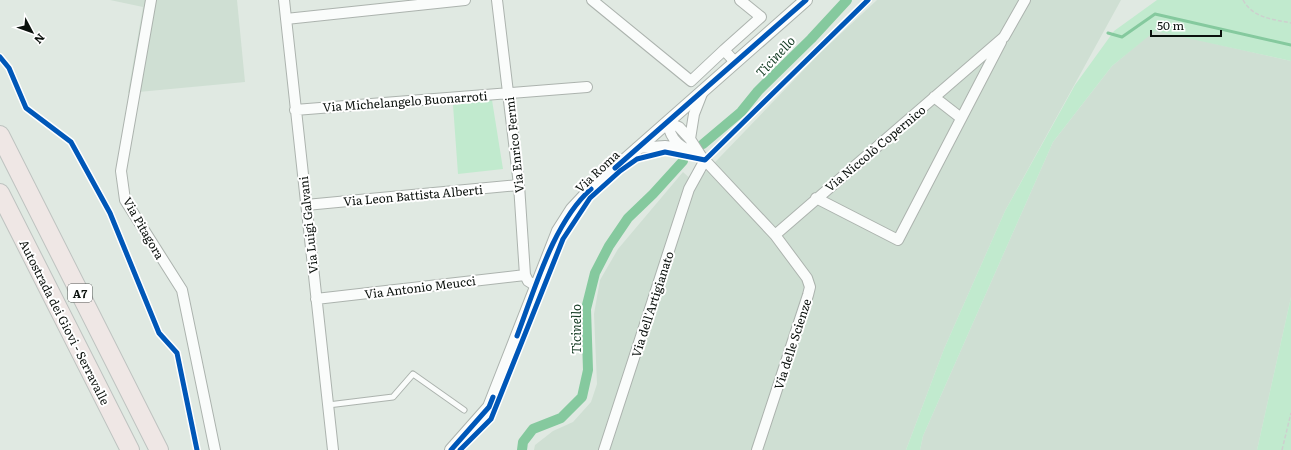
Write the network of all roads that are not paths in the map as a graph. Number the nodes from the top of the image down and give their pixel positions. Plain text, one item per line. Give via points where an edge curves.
1 (151, 0) edge
2 (284, 0) edge
3 (465, 0) edge
4 (497, 0) edge
5 (592, 0) edge
6 (740, 0) edge
7 (806, 0) edge
8 (1025, 0) edge
9 (286, 19) junction
10 (1004, 37) junction
11 (724, 50) junction
12 (735, 62) junction
13 (587, 87) dead end
14 (704, 89) junction
15 (508, 93) junction
16 (934, 97) junction
17 (296, 110) junction
18 (961, 118) junction
19 (667, 122) junction
20 (0, 135) edge
21 (690, 139) junction
22 (637, 148) junction
23 (681, 148) junction
24 (703, 158) junction
25 (520, 185) junction
26 (0, 193) edge
27 (816, 198) junction
28 (306, 204) junction
29 (775, 235) junction
30 (525, 275) junction
31 (536, 286) junction
32 (316, 299) junction
33 (328, 405) junction
34 (464, 410) dead end
35 (130, 450) edge
36 (159, 450) edge
37 (215, 450) edge
38 (333, 450) edge
39 (451, 450) edge
40 (604, 450) edge
41 (758, 450) edge

1 - 37 street, Via Pitagora via 121,171 125,200 182,290
2 - 9 street, Via Luigi Galvani
3 - 9 street
4 - 15 street, Via Enrico Fermi
5 - 11 street via 691,81
6 - 11 street via 761,16
7 - 12 street, Via Roma
8 - 10 street, Via Niccolò Copernico
9 - 17 street, Via Luigi Galvani
10 - 16 street, Via Niccolò Copernico
10 - 18 street, Via Niccolò Copernico
11 - 12 street
12 - 14 street, Via Roma
13 - 15 street, Via Michelangelo Buonarroti
14 - 19 street, Via Roma
14 - 21 street via 693,119
15 - 17 street, Via Michelangelo Buonarroti
15 - 25 street, Via Enrico Fermi
16 - 18 street, Via Niccolò Copernico
16 - 27 street, Via Niccolò Copernico
17 - 28 street, Via Luigi Galvani
18 - 27 street, Via Niccolò Copernico via 898,240
19 - 21 street, Via delle Scienze via 679,127
19 - 22 street, Via Roma
19 - 23 street via 670,136
20 - 36 highway, A7
21 - 24 street, Via delle Scienze
22 - 23 street, Via delle Scienze
22 - 31 street, Via Roma via 572,209 558,231
23 - 24 street, Via delle Scienze
24 - 29 street, Via delle Scienze
24 - 40 street, Via dell'Artigianato via 690,189
25 - 28 street, Via Leon Battista Alberti
25 - 30 street, Via Enrico Fermi
26 - 35 highway, Autostrada dei Giovi - Serravalle / A7
27 - 29 street, Via Niccolò Copernico
28 - 32 street, Via Luigi Galvani
29 - 41 street, Via delle Scienze via 807,278 810,287
30 - 31 street via 528,281
30 - 32 street, Via Antonio Meucci
31 - 39 street, Via Roma via 489,407
32 - 33 street, Via Luigi Galvani
33 - 34 lane via 393,397 413,374
33 - 38 street, Via Luigi Galvani

